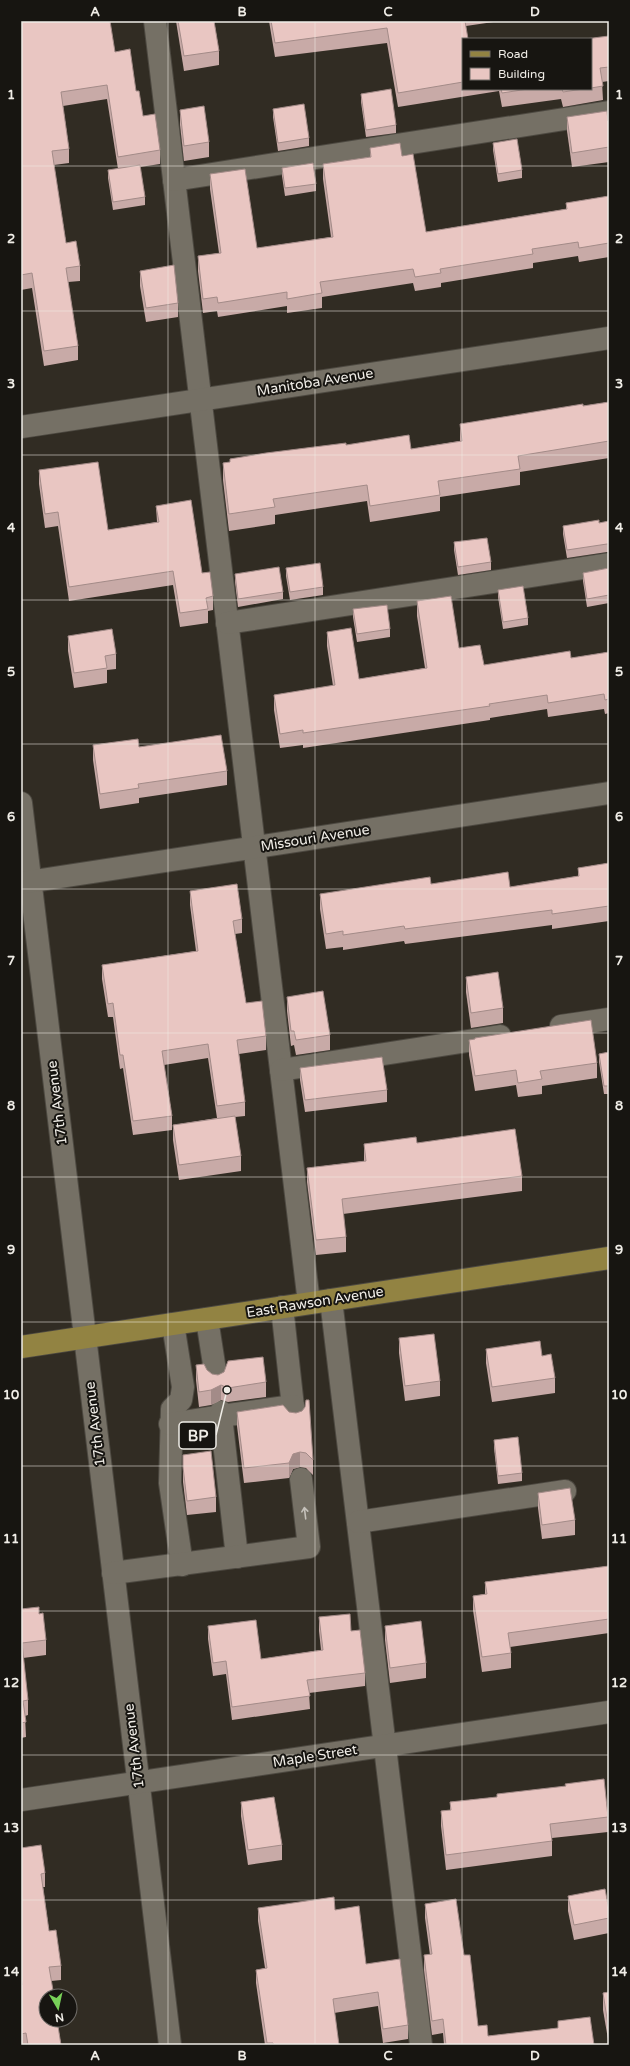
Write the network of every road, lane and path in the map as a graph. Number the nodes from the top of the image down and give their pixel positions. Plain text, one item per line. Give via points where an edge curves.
1 (155, 21) edge
2 (609, 112) edge
3 (174, 180) junction
4 (609, 338) edge
5 (200, 400) junction
6 (21, 427) edge
7 (609, 564) edge
8 (227, 623) junction
9 (609, 794) edge
10 (21, 804) edge
11 (254, 847) junction
12 (26, 882) edge
13 (609, 1018) edge
14 (281, 1070) junction
15 (609, 1258) edge
16 (331, 1300) junction
17 (309, 1303) junction
18 (282, 1307) junction
19 (207, 1318) junction
20 (173, 1324) junction
21 (85, 1337) junction
22 (21, 1347) edge
23 (216, 1377) edge
24 (221, 1414) junction
25 (170, 1424) junction
26 (301, 1479) dead end
27 (565, 1491) edge
28 (358, 1522) junction
29 (237, 1557) junction
30 (182, 1565) junction
31 (113, 1573) junction
32 (609, 1712) edge
33 (385, 1746) junction
34 (139, 1782) junction
35 (21, 1800) edge
36 (170, 2045) edge
37 (421, 2045) edge

1 - 3 street
2 - 3 street
3 - 5 street
4 - 5 street, Manitoba Avenue
5 - 6 street, Manitoba Avenue
5 - 8 street
7 - 8 street
8 - 11 street
9 - 11 street, Missouri Avenue
10 - 12 street, 17th Avenue
11 - 12 street, Missouri Avenue
11 - 14 street
12 - 21 street, 17th Avenue
13 - 14 street
14 - 17 street
15 - 16 main road, East Rawson Avenue
16 - 17 main road, East Rawson Avenue
16 - 28 street
17 - 18 main road, East Rawson Avenue
18 - 19 main road, East Rawson Avenue
18 - 24 street via 294,1411
19 - 20 main road, East Rawson Avenue
19 - 23 street
20 - 21 main road, East Rawson Avenue
20 - 25 street via 183,1387 181,1400 172,1409
21 - 22 main road, East Rawson Avenue
21 - 31 street, 17th Avenue
24 - 25 street
24 - 29 street
25 - 30 street via 170,1483
29 -> 26 street via 310,1547
27 - 28 street
28 - 33 street
29 - 30 street
30 - 31 street
31 - 34 street, 17th Avenue
32 - 33 street, Maple Street
33 - 34 street, Maple Street
33 - 37 street
34 - 35 street, Maple Street
34 - 36 street, 17th Avenue

